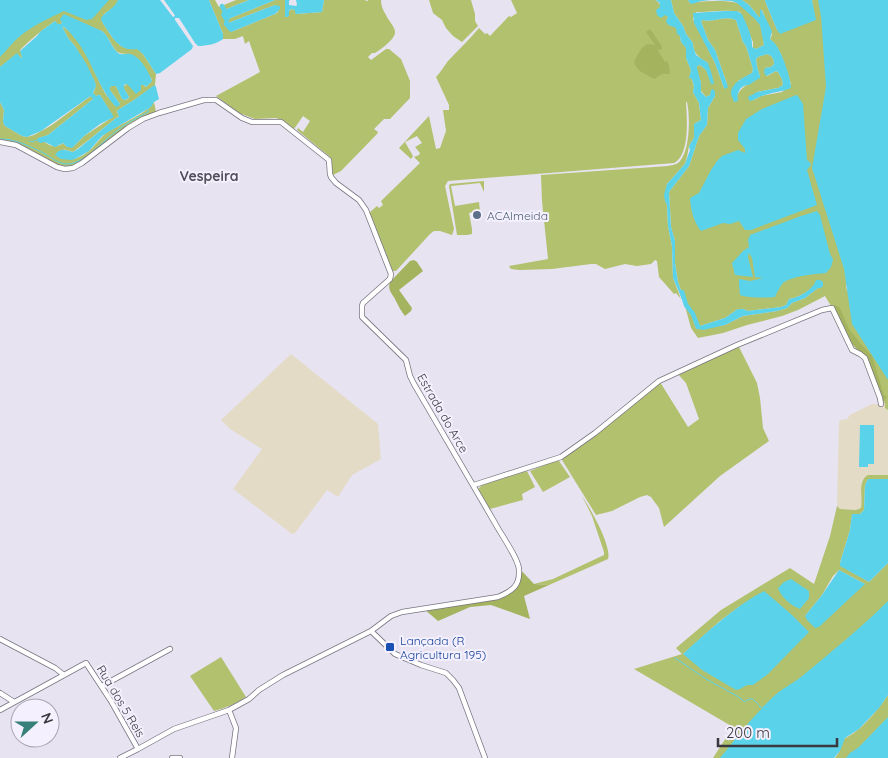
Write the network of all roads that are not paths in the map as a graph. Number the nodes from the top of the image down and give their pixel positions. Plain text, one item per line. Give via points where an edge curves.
1 (0, 142) edge
2 (881, 404) dead end
3 (474, 485) junction
4 (371, 631) junction
5 (0, 639) edge
6 (170, 649) dead end
7 (64, 676) junction
8 (102, 686) junction
9 (22, 698) edge
10 (229, 710) junction
11 (138, 749) junction
12 (120, 758) edge
13 (172, 758) edge
14 (180, 758) edge
15 (232, 758) edge
16 (485, 758) edge

1 - 3 street, Estrada do Arce via 16,145 66,169 82,163 143,119 204,100 216,100 252,122 281,122 329,160 331,177 360,200 366,210 391,274 390,280 363,303 362,316 406,360 414,384
2 - 3 street via 865,358 852,350 832,308 737,345 658,381 561,457
3 - 4 street, Estrada do Arce via 520,568 518,581 511,592 498,597 402,612
4 - 10 street, Estrada do Arce via 283,675
4 - 16 street via 395,654 446,673 453,680 459,688
5 - 7 street
6 - 8 street
7 - 8 street, Rua dos 5 Reis via 86,663
7 - 9 street
8 - 11 street, Rua dos 5 Reis
10 - 11 street, Estrada do Arce via 174,729
10 - 15 street via 236,728
11 - 12 street, Estrada do Arce
13 - 14 street

